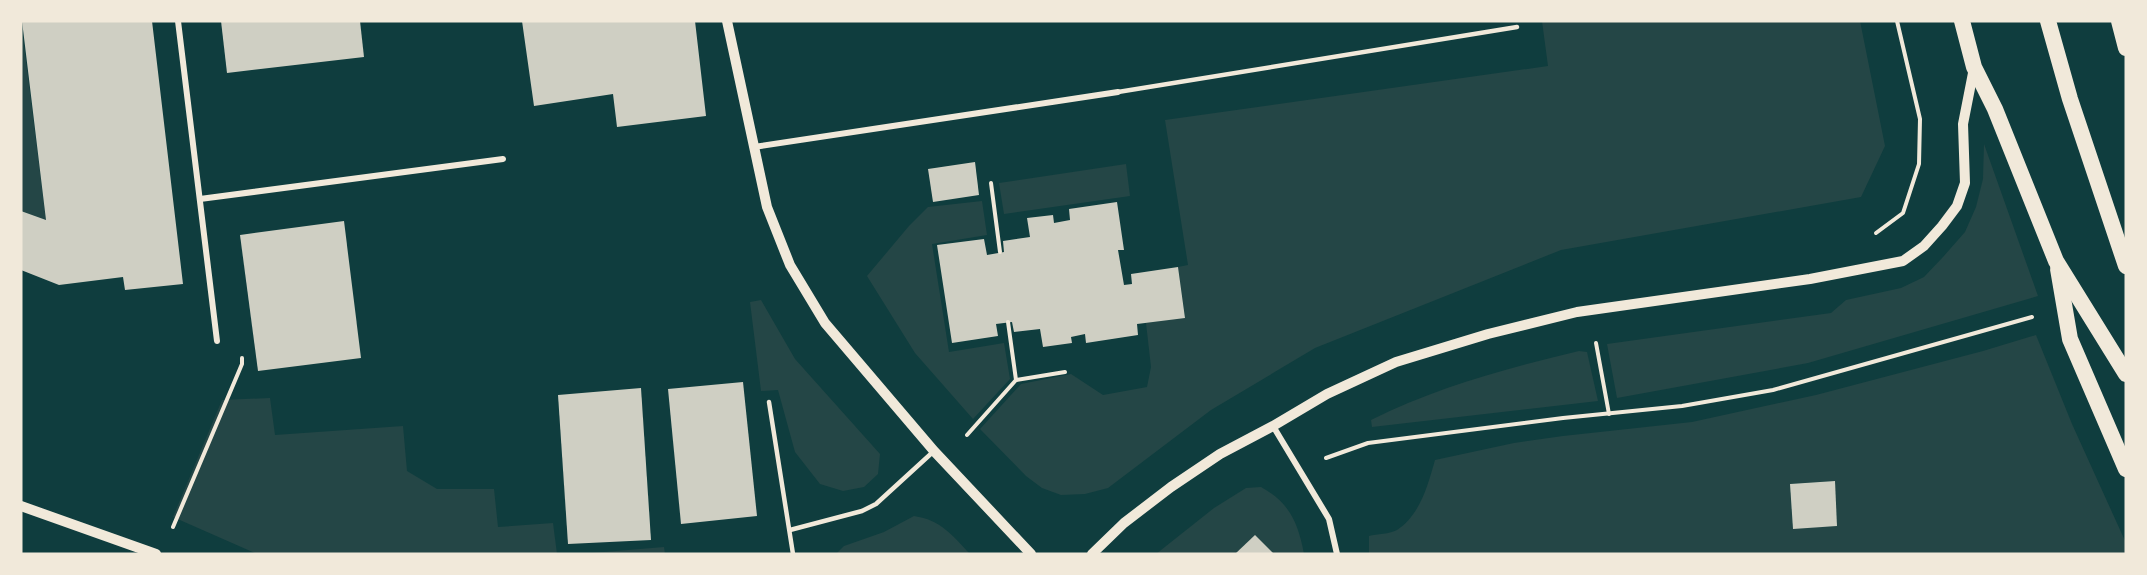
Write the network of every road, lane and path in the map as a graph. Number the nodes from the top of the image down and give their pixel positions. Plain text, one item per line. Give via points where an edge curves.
1 (178, 21) edge
2 (727, 21) edge
3 (1898, 21) edge
4 (1962, 21) edge
5 (2048, 21) edge
6 (2119, 21) edge
7 (1517, 27) dead end
8 (2126, 48) edge
9 (1974, 67) junction
10 (1118, 92) joint
11 (754, 147) junction
12 (503, 159) dead end
13 (991, 183) dead end
14 (200, 199) junction
15 (1871, 237) dead end
16 (1000, 252) dead end
17 (2056, 261) junction
18 (2126, 266) edge
19 (2042, 314) dead end
20 (1008, 322) dead end
21 (217, 341) dead end
22 (1596, 343) dead end
23 (242, 354) dead end
24 (1065, 372) dead end
25 (2126, 374) edge
26 (1016, 380) junction
27 (769, 402) dead end
28 (1609, 414) junction
29 (1273, 426) junction
30 (967, 435) dead end
31 (934, 451) junction
32 (2126, 469) edge
33 (1300, 473) junction
34 (21, 506) edge
35 (173, 527) dead end
36 (790, 530) junction
37 (156, 554) edge
38 (793, 554) edge
39 (1030, 554) edge
40 (1092, 554) edge
41 (1337, 554) edge

1 - 14 street
2 - 11 street
3 - 15 path via 1920,118 1919,164 1903,213
4 - 9 highway
5 - 18 highway
6 - 8 highway
7 - 10 lane
9 - 17 highway
9 - 29 street via 1963,124 1965,183 1957,206 1924,246 1903,261 1810,279 1577,312 1488,334 1396,362 1327,394
10 - 11 street
11 - 31 street via 767,207 790,265 825,323
12 - 14 street
13 - 16 path
14 - 21 street
17 - 25 highway
17 - 32 highway via 2070,339
19 - 28 path via 1773,390
20 - 26 path
22 - 28 path
23 - 35 path via 242,364
24 - 26 path
26 - 30 path
27 - 36 lane
28 - 33 path via 1368,443 1323,459
29 - 33 street
29 - 40 street via 1220,454 1171,487
31 - 36 lane via 876,504
31 - 39 street
33 - 41 street via 1329,519
34 - 37 street
36 - 38 lane

